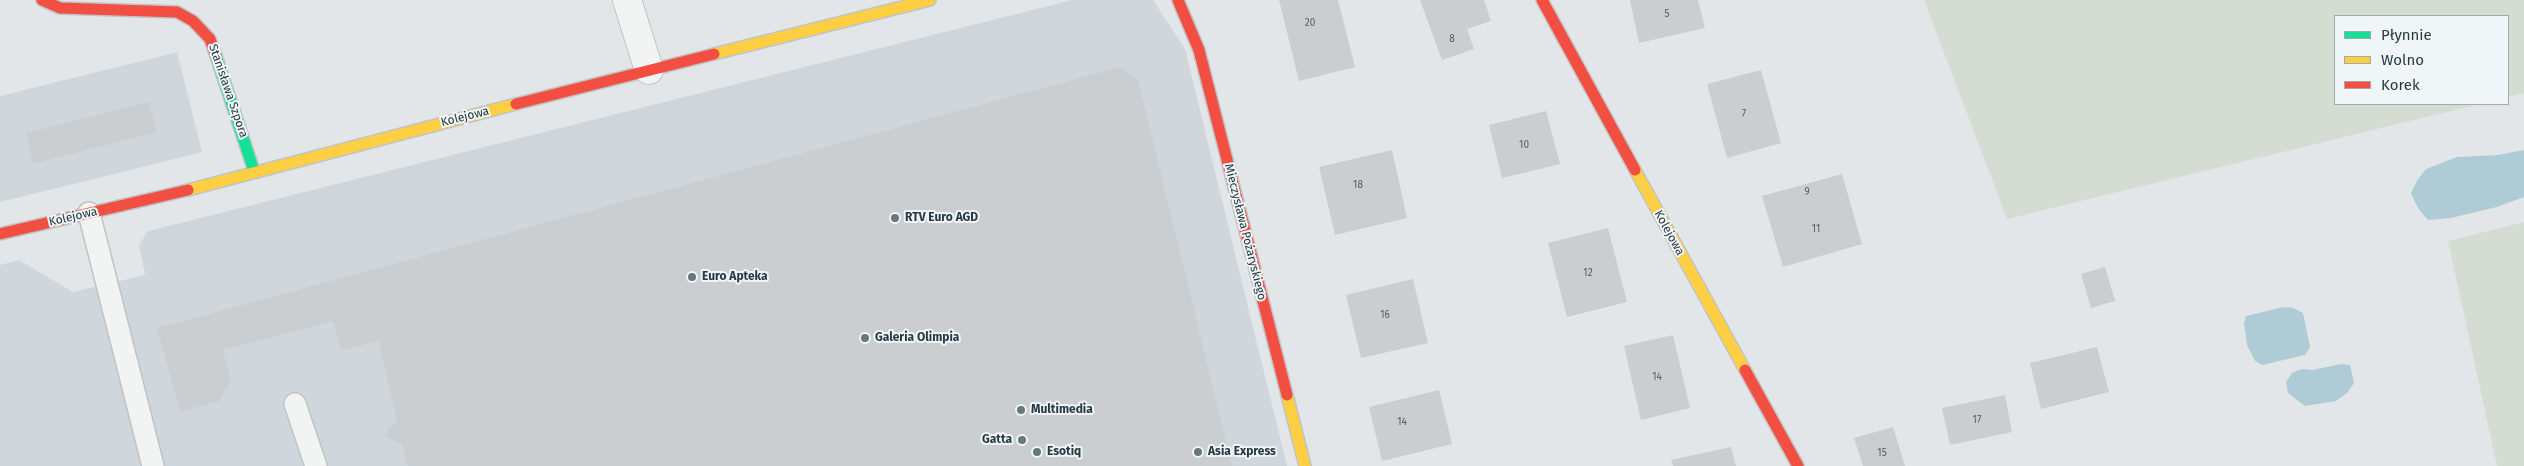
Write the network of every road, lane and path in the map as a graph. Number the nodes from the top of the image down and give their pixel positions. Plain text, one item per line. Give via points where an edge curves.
1 (42, 0) edge
2 (627, 0) edge
3 (930, 0) edge
4 (1178, 0) edge
5 (1542, 0) edge
6 (649, 70) junction
7 (254, 171) junction
8 (89, 213) junction
9 (0, 234) edge
10 (295, 404) dead end
11 (153, 466) edge
12 (316, 466) edge
13 (1305, 466) edge
14 (1798, 466) edge

1 - 7 street, Stanisława Szpora via 60,8 177,12 193,20 210,39
2 - 6 street
3 - 6 street, Kolejowa
4 - 13 street, Mieczysława Pożaryskiego via 1199,50
5 - 14 street, Kolejowa
6 - 7 street, Kolejowa
7 - 8 street, Kolejowa
8 - 9 street, Kolejowa
8 - 11 lane
10 - 12 lane

